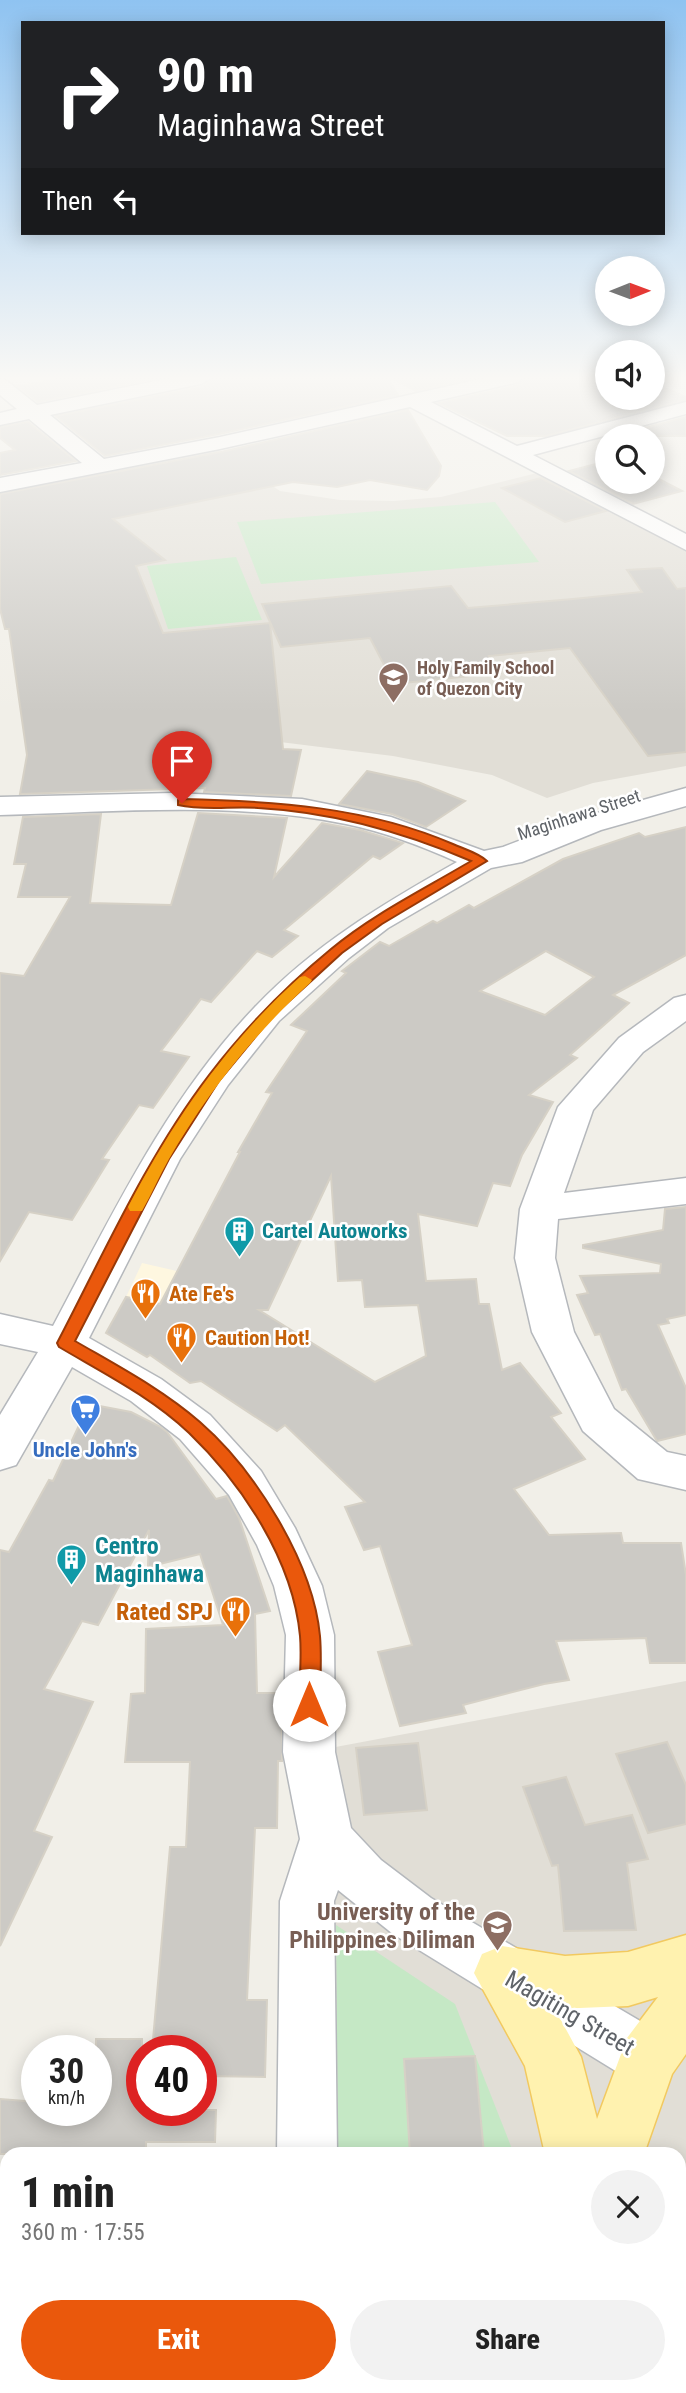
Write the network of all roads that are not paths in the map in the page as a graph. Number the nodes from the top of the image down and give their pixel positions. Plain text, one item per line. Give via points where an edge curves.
1 (586, 490) edge
2 (686, 543) edge
3 (686, 784) edge
4 (686, 797) edge
5 (0, 806) edge
6 (481, 861) junction
7 (686, 1005) edge
8 (686, 1191) edge
9 (540, 1209) junction
10 (0, 1329) edge
11 (65, 1343) junction
12 (0, 1453) edge
13 (670, 1470) edge
14 (327, 1839) junction
15 (686, 1962) edge
16 (502, 1973) junction
17 (686, 2006) edge
18 (648, 2058) junction
19 (307, 2147) edge
20 (573, 2147) edge
21 (616, 2147) edge

1 - 2 street
3 - 6 street, Maginhawa Street via 570,813 494,843
4 - 6 street, Maginhawa Street
5 - 6 street via 228,803 291,807 388,825
6 - 11 street, Maginhawa Street via 377,921 267,1014 214,1079 161,1159
7 - 9 street via 631,1045 576,1107
8 - 9 street
9 - 13 street via 535,1258 553,1332 598,1420
10 - 11 street
11 - 12 street, Maginhawa Street
11 - 14 street via 146,1390 195,1427 245,1483 279,1541 298,1586 310,1635 309,1752
14 - 16 street, Magiting Street via 362,1878 402,1909
14 - 19 street via 307,1901
15 - 16 main road via 628,1979 565,1983
16 - 18 street, Magiting Street
16 - 20 main road via 552,2057
17 - 18 main road
18 - 21 main road

